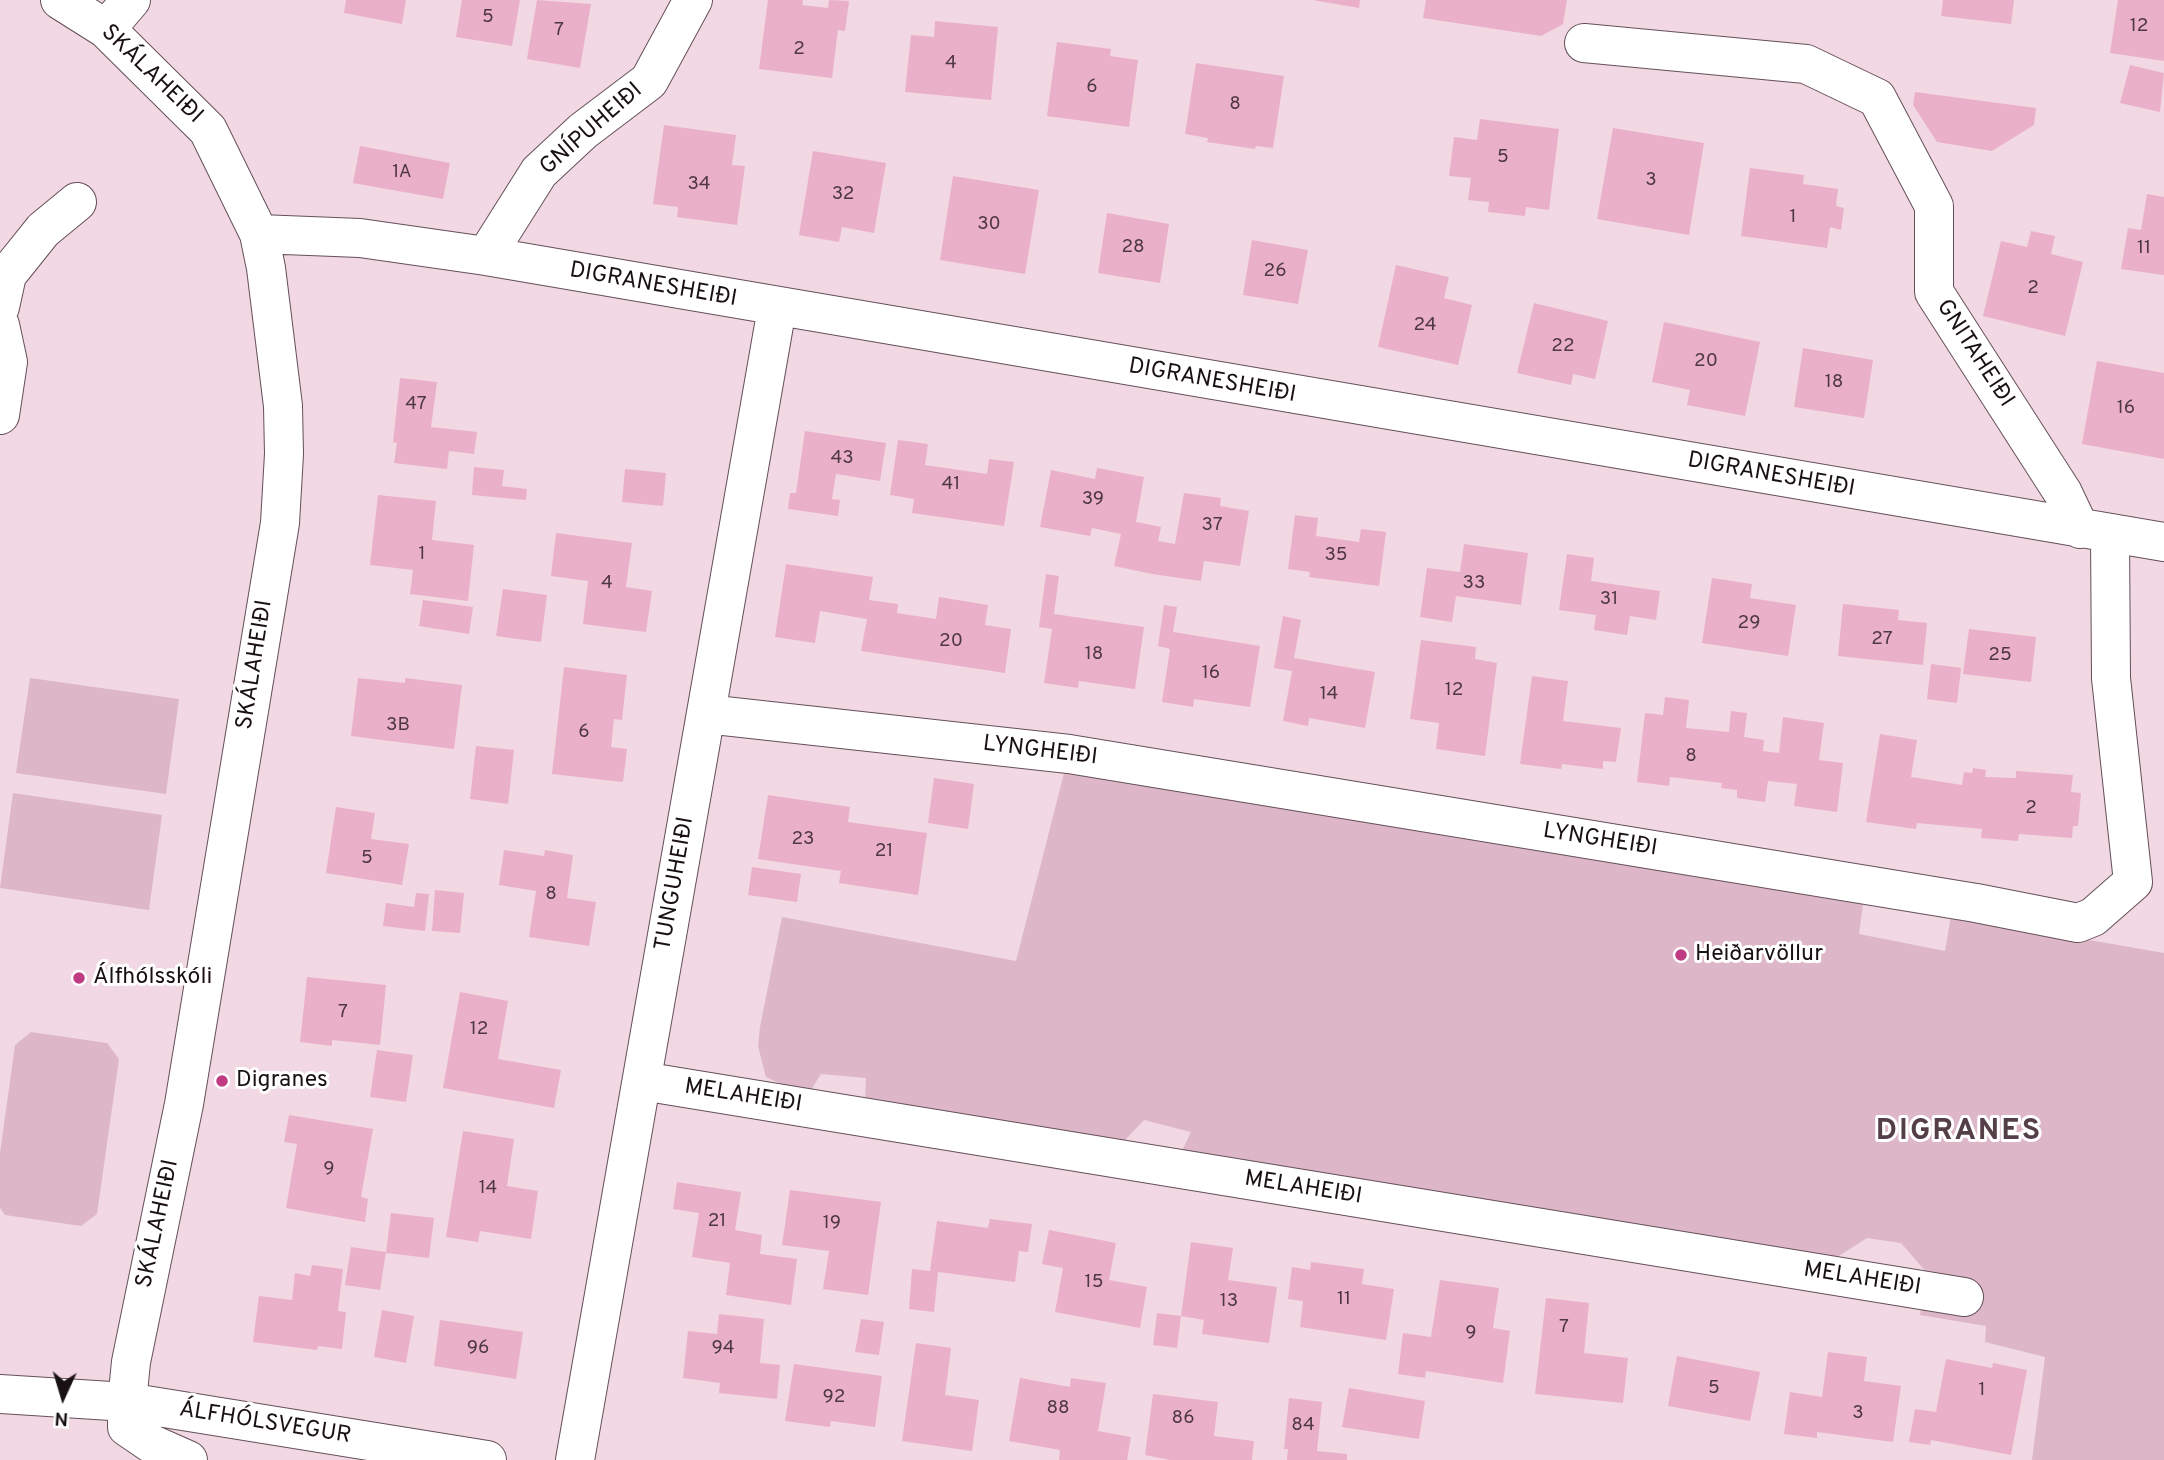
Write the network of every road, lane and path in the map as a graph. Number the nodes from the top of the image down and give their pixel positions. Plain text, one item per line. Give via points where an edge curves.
1 (60, 0) edge
2 (131, 0) edge
3 (693, 0) edge
4 (106, 29) junction
5 (1584, 43) dead end
6 (77, 202) dead end
7 (259, 234) junction
8 (486, 256) junction
9 (0, 307) edge
10 (777, 308) junction
11 (0, 325) edge
12 (0, 415) edge
13 (2095, 531) junction
14 (2164, 542) edge
15 (706, 714) junction
16 (642, 1081) junction
17 (1964, 1297) dead end
18 (0, 1394) edge
19 (127, 1402) junction
20 (188, 1460) edge
21 (486, 1460) edge
22 (575, 1460) edge

1 - 4 street, SKÁLAHEIÐI
2 - 4 street
3 - 8 street, GNÍPUHEIÐI via 649,80 539,172
4 - 7 street, SKÁLAHEIÐI via 208,130
5 - 13 street, GNITAHEIÐI via 1806,64 1877,98 1934,206 1934,292 2063,493
6 - 9 street via 43,230 7,275
7 - 8 street, DIGRANESHEIÐI via 360,238
7 - 19 street, SKÁLAHEIÐI via 283,406 280,523 184,1104 131,1362
8 - 10 street, DIGRANESHEIÐI
10 - 13 street, DIGRANESHEIÐI
10 - 15 street, TUNGUHEIÐI
11 - 12 street via 8,362
13 - 14 street, DIGRANESHEIÐI
13 - 15 street, LYNGHEIÐI via 2133,882 2092,917 2078,923 1069,754
15 - 16 street, TUNGUHEIÐI
16 - 17 street, MELAHEIÐI
16 - 22 street, TUNGUHEIÐI
18 - 19 street, ÁLFHÓLSVEGUR
19 - 20 street, ÁLFHÓLSVEGUR via 127,1427
19 - 21 street, ÁLFHÓLSVEGUR

